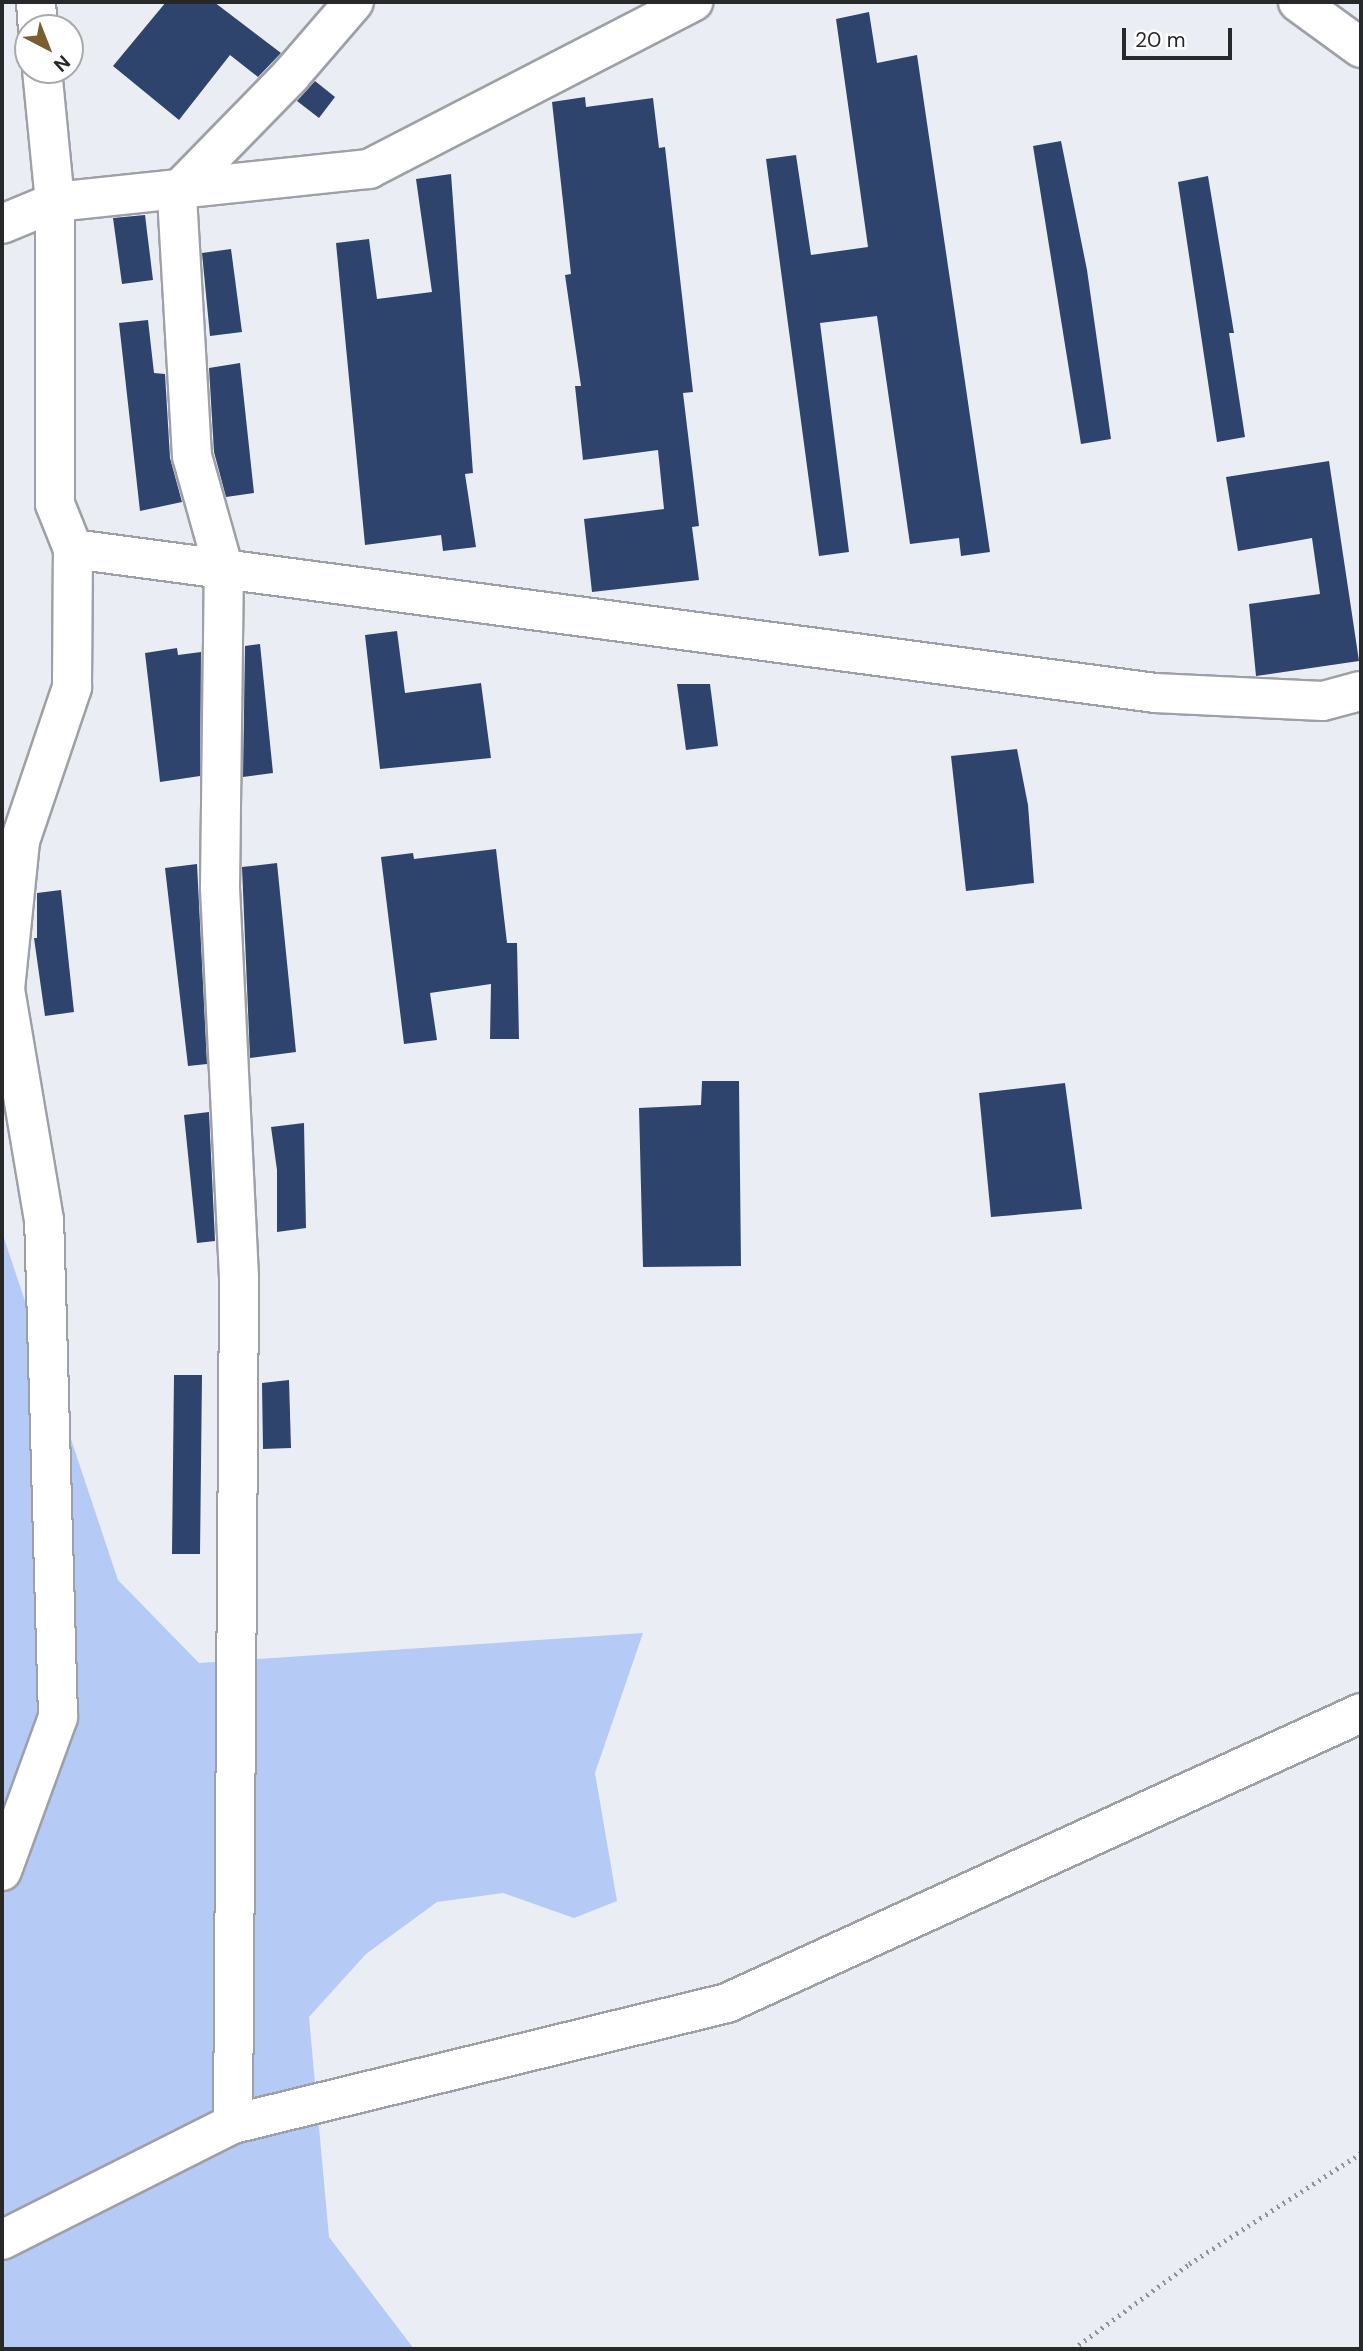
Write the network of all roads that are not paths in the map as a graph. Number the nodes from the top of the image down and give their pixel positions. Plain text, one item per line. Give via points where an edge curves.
1 (354, 2) edge
2 (693, 2) edge
3 (1298, 2) edge
4 (1361, 48) edge
5 (43, 84) edge
6 (177, 191) junction
7 (55, 202) junction
8 (2, 224) edge
9 (73, 548) junction
10 (224, 570) junction
11 (1361, 691) edge
12 (1361, 1713) edge
13 (2, 1871) edge
14 (233, 2124) junction
15 (2, 2240) edge

1 - 6 street via 291,75
2 - 6 street via 369,169
3 - 4 street
5 - 7 street
6 - 7 street
6 - 10 street via 192,456
7 - 8 street
7 - 9 street via 55,504
9 - 10 street
9 - 13 street via 72,687 20,841 5,989 44,1220 58,1717
10 - 11 street via 1155,693 1323,701
10 - 14 street via 220,887 239,1277
12 - 14 street via 727,2003
14 - 15 street

